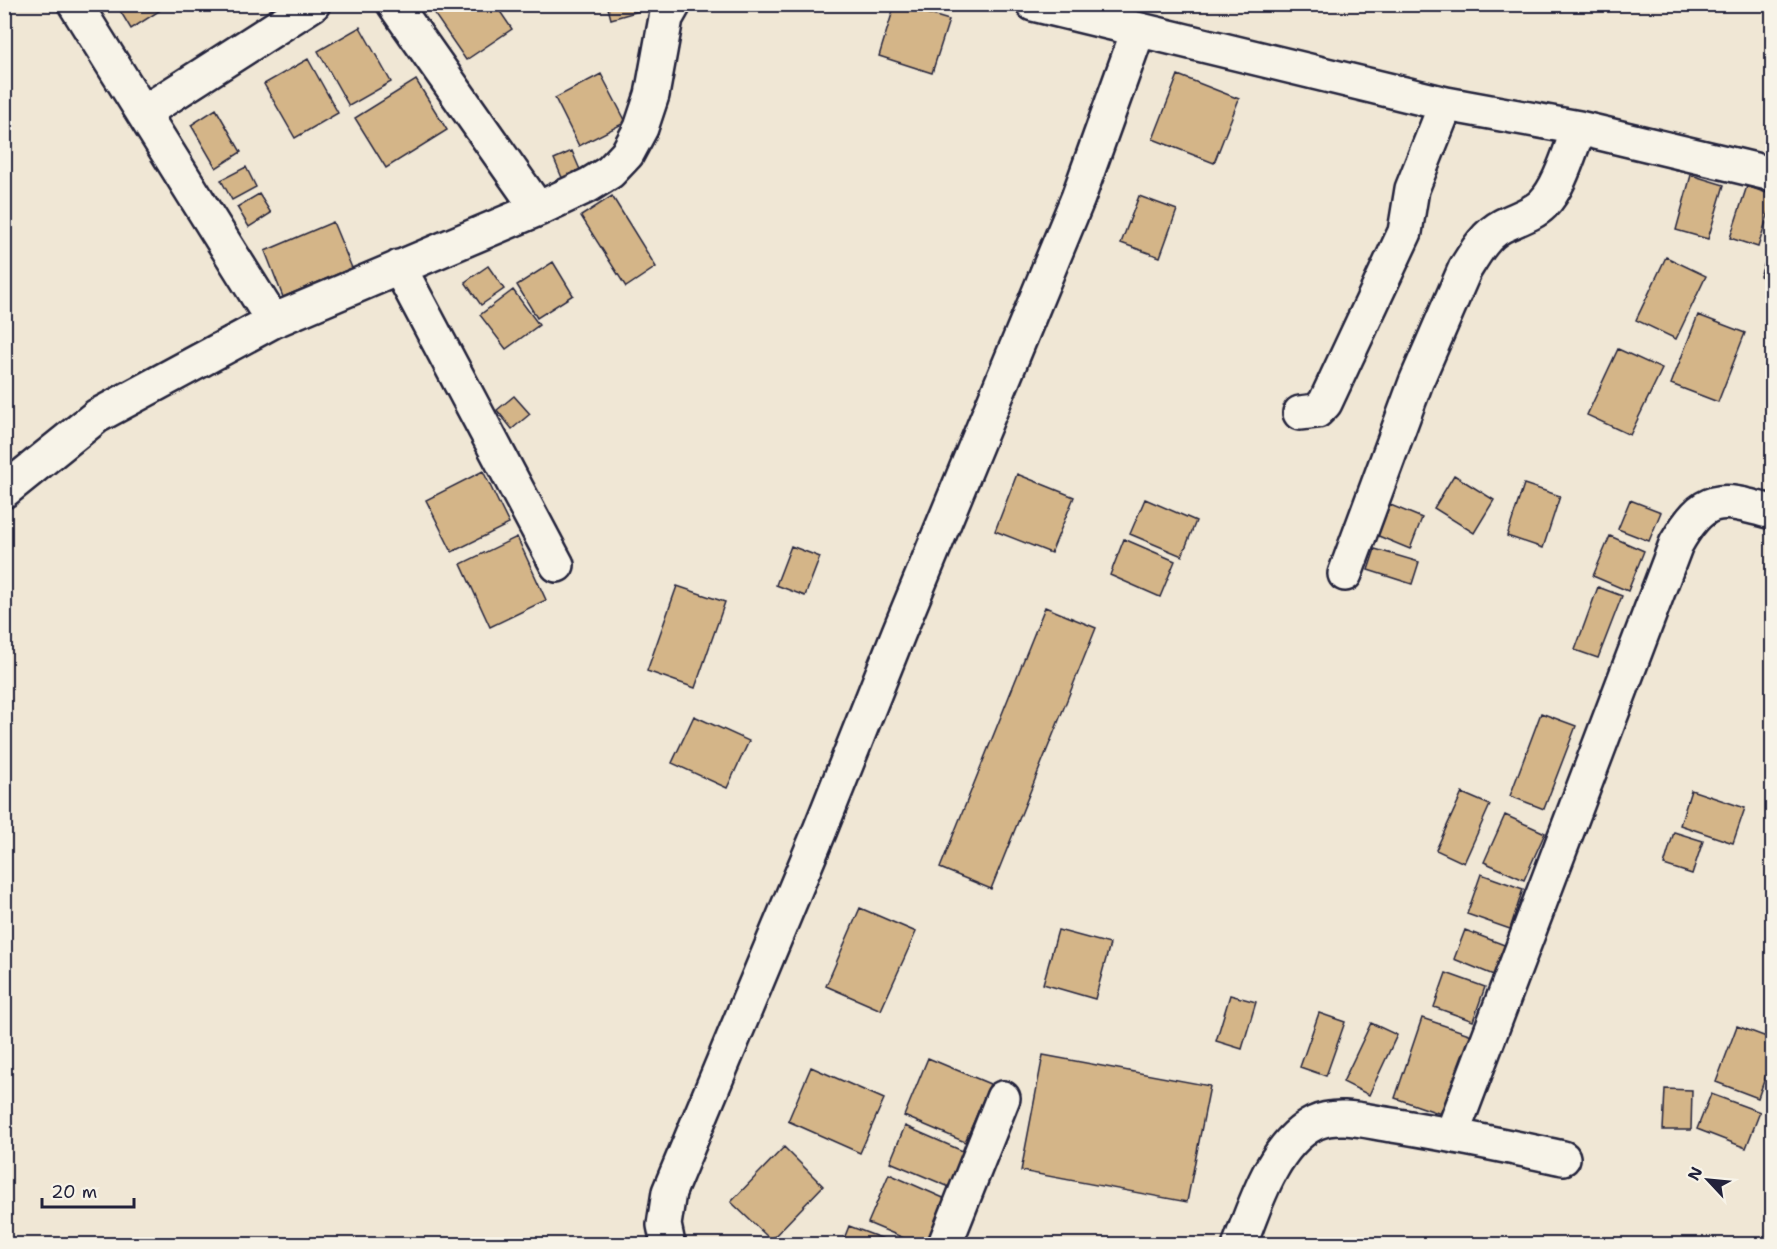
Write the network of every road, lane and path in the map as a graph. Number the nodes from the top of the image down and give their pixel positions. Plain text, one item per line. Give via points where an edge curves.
1 (75, 4) edge
2 (313, 4) edge
3 (394, 4) edge
4 (674, 4) edge
5 (1034, 4) edge
6 (1138, 31) junction
7 (1446, 104) junction
8 (143, 114) junction
9 (1579, 128) junction
10 (1773, 174) edge
11 (538, 209) junction
12 (399, 267) junction
13 (273, 321) junction
14 (1300, 413) dead end
15 (4, 491) edge
16 (1773, 512) edge
17 (557, 565) dead end
18 (1345, 574) dead end
19 (1003, 1098) dead end
20 (1452, 1134) junction
21 (1563, 1158) dead end
22 (668, 1245) edge
23 (945, 1245) edge
24 (1240, 1245) edge

1 - 8 street
2 - 8 street
3 - 11 street
4 - 11 street via 666,18 652,95 627,154 603,176
5 - 6 street
6 - 7 street
6 - 22 street via 1078,198 669,1192 664,1225
7 - 9 street
7 - 14 street via 1414,181 1405,232 1393,262 1325,403 1317,411
8 - 13 street
9 - 10 street
9 - 18 street via 1557,183 1544,203 1499,227 1475,252 1466,269 1416,382
11 - 12 street
12 - 13 street
12 - 17 street
13 - 15 street via 97,416
16 - 20 street via 1740,503 1721,502 1702,508 1676,544
19 - 23 street
20 - 21 street
20 - 24 street via 1341,1118 1316,1122 1278,1157

